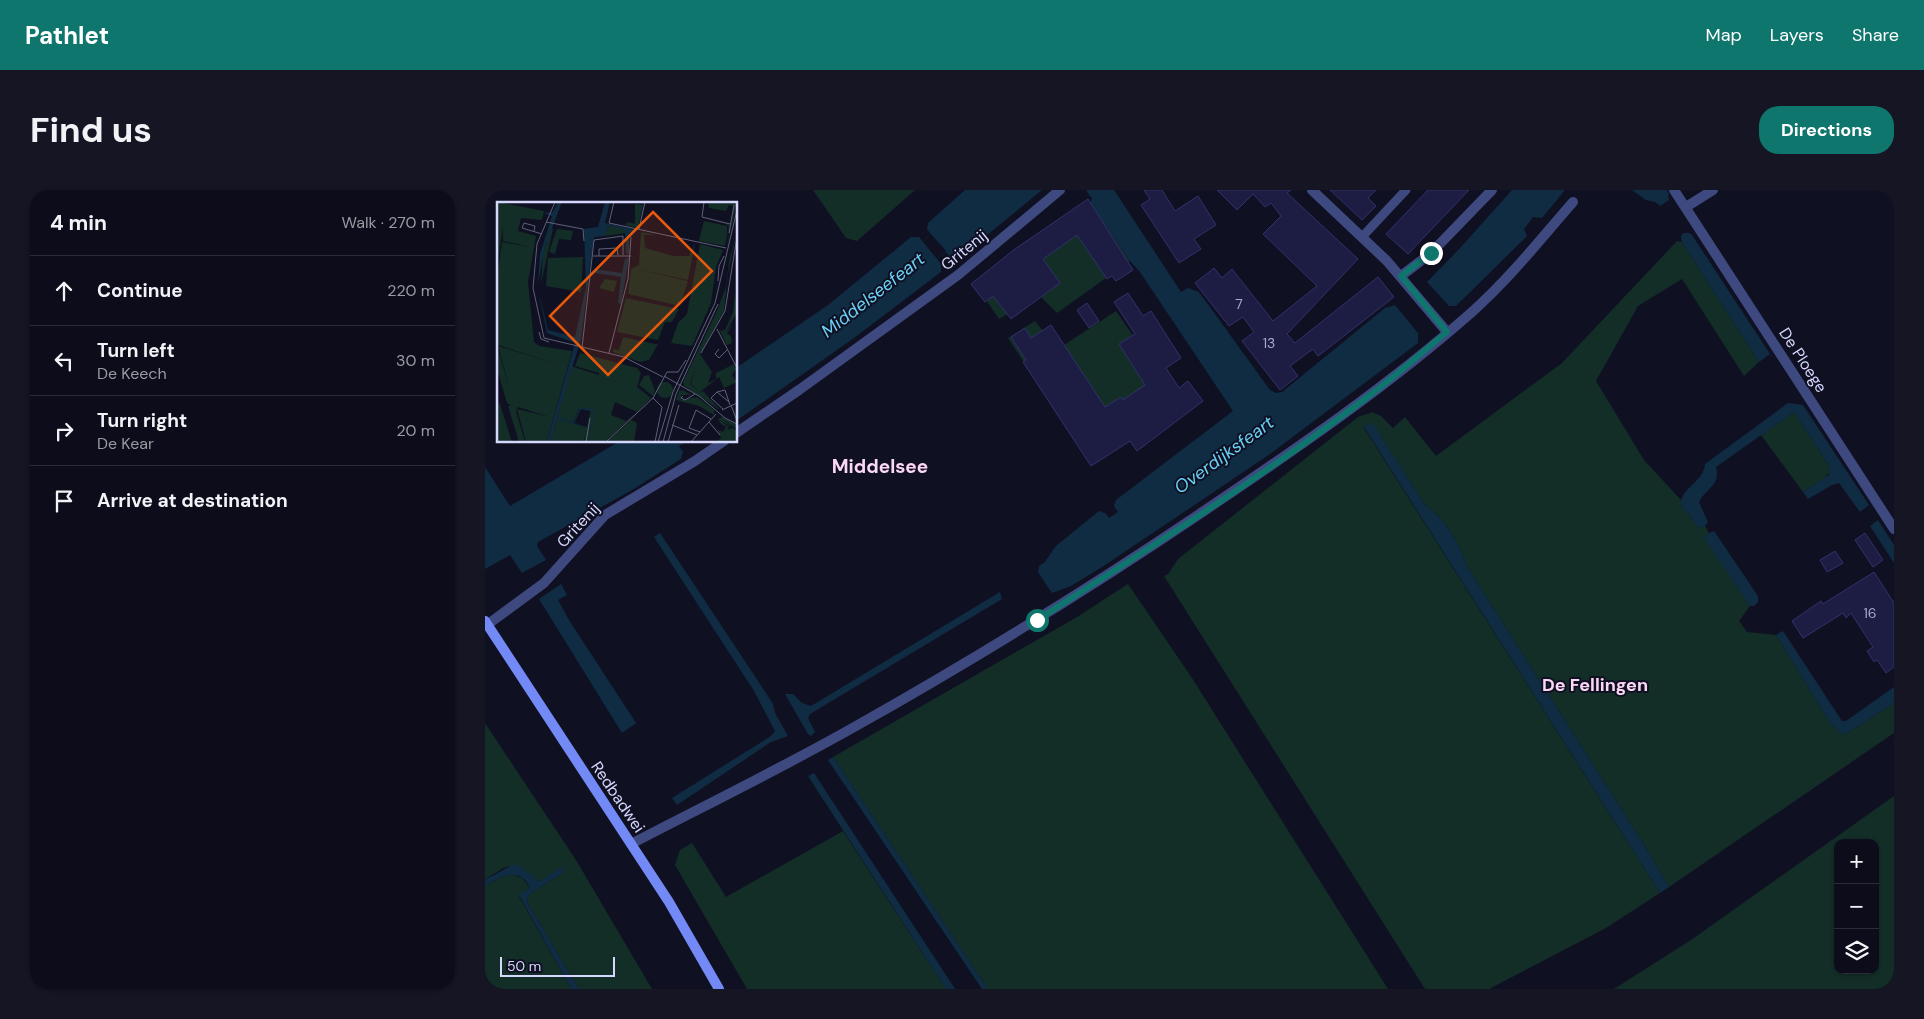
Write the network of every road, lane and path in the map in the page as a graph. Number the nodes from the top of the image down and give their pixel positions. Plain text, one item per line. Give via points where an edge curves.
1 (1060, 190) edge
2 (1312, 190) edge
3 (1405, 190) edge
4 (1492, 190) edge
5 (1674, 190) edge
6 (1713, 190) edge
7 (1573, 202) dead end
8 (1686, 207) junction
9 (1362, 237) junction
10 (1401, 276) junction
11 (1447, 332) junction
12 (737, 432) edge
13 (722, 442) edge
14 (1894, 529) edge
15 (486, 623) edge
16 (631, 844) junction
17 (719, 989) edge

1 - 12 street, Gritenij via 958,275
2 - 9 street
3 - 9 lane
4 - 10 street via 1431,253
5 - 8 street, De Ploege
6 - 8 street
7 - 11 street via 1514,271
8 - 14 street, De Ploege
9 - 10 street
10 - 11 street
11 - 16 street via 1371,395 1268,468 1022,630 853,728
13 - 15 street, Gritenij via 605,515 544,584
15 - 16 street, Redbadwei
16 - 17 street, Redbadwei

